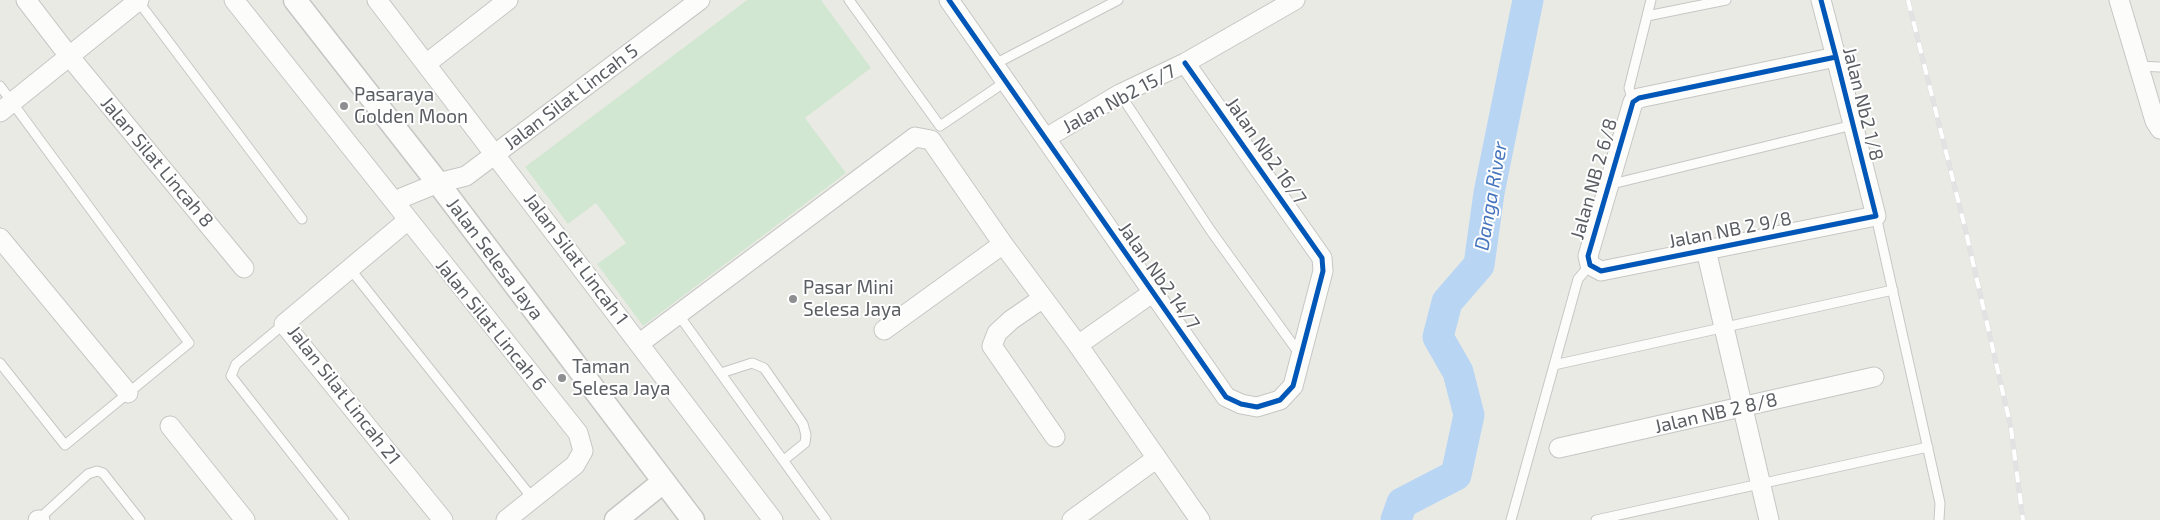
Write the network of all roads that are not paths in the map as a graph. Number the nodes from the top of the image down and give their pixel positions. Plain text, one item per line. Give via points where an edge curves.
1 (26, 0) edge
2 (138, 0) edge
3 (234, 0) edge
4 (295, 0) edge
5 (377, 0) edge
6 (508, 0) edge
7 (700, 0) edge
8 (849, 0) edge
9 (1118, 0) edge
10 (1295, 0) edge
11 (1651, 0) edge
12 (1726, 0) edge
13 (1821, 0) edge
14 (2119, 0) edge
15 (954, 1) edge
16 (1647, 16) junction
17 (69, 56) junction
18 (1836, 57) junction
19 (1185, 63) junction
20 (426, 64) junction
21 (993, 65) junction
22 (2138, 66) junction
23 (2160, 67) edge
24 (1004, 82) junction
25 (0, 86) edge
26 (1120, 94) junction
27 (1633, 102) junction
28 (6, 107) edge
29 (1853, 125) junction
30 (2160, 129) edge
31 (1046, 138) junction
32 (495, 154) junction
33 (438, 182) junction
34 (1608, 185) junction
35 (394, 201) junction
36 (1876, 216) junction
37 (302, 219) dead end
38 (408, 220) junction
39 (0, 238) edge
40 (1003, 244) junction
41 (1706, 250) junction
42 (1322, 258) joint
43 (1590, 265) junction
44 (244, 268) dead end
45 (351, 270) junction
46 (1893, 290) junction
47 (1152, 293) junction
48 (1043, 298) junction
49 (678, 314) junction
50 (284, 324) junction
51 (1724, 327) junction
52 (884, 330) dead end
53 (640, 343) junction
54 (1078, 345) junction
55 (1301, 356) junction
56 (0, 363) edge
57 (1554, 365) junction
58 (721, 373) junction
59 (1874, 377) dead end
60 (128, 394) junction
61 (1742, 406) junction
62 (170, 426) dead end
63 (1055, 437) dead end
64 (1928, 447) junction
65 (1559, 448) dead end
66 (1156, 458) junction
67 (784, 460) junction
68 (664, 482) junction
69 (1760, 484) junction
70 (533, 499) junction
71 (39, 520) edge
72 (140, 520) edge
73 (245, 520) edge
74 (344, 520) edge
75 (443, 520) edge
76 (506, 520) edge
77 (616, 520) edge
78 (693, 520) edge
79 (773, 520) edge
80 (826, 520) edge
81 (1072, 520) edge
82 (1200, 520) edge
83 (1511, 520) edge
84 (1596, 520) edge
85 (1769, 520) edge
86 (1939, 520) edge

1 - 17 street, Jalan Silat Lincah 8
2 - 17 street
2 - 37 lane
3 - 35 street, Jalan Silat Lincah 6
4 - 33 street, Jalan Selesa Jaya
5 - 20 street, Jalan Silat Lincah 1
6 - 20 street
7 - 32 street, Jalan Silat Lincah 5
8 - 24 lane via 940,126
9 - 21 lane
10 - 19 street, Jalan Nb2 15/7
11 - 16 lane
12 - 16 lane
13 - 18 street, Jalan Nb2 1/8
14 - 22 street
15 - 21 street, Jalan Nb2 14/7
16 - 27 lane via 1629,88
17 - 28 street
17 - 44 street, Jalan Silat Lincah 8
18 - 27 street via 1639,98
18 - 29 street, Jalan Nb2 1/8
19 - 26 street, Jalan Nb2 15/7
19 - 42 street, Jalan Nb2 16/7
20 - 32 street, Jalan Silat Lincah 1
21 - 24 street, Jalan Nb2 14/7
22 - 23 lane
22 - 30 street via 2154,121
24 - 31 street, Jalan Nb2 14/7
25 - 28 lane
26 - 31 street, Jalan Nb2 15/7
26 - 55 lane via 1211,232
27 - 34 street, Jalan NB 2 6/8
28 - 60 lane via 189,344
29 - 34 lane
29 - 36 street, Jalan Nb2 1/8
31 - 47 street, Jalan Nb2 14/7
32 - 33 street, Jalan Silat Lincah 5 via 466,176
32 - 53 street, Jalan Silat Lincah 1
33 - 35 street
33 - 68 street, Jalan Selesa Jaya
34 - 43 street, Jalan NB 2 6/8 via 1588,256
35 - 38 street, Jalan Silat Lincah 6
36 - 41 street, Jalan NB 2 9/8
36 - 46 lane, Jalan Nb2 1/8
38 - 45 street, Jalan Silat Lincah 21
38 - 70 street, Jalan Silat Lincah 6 via 578,433 583,451 575,465
39 - 60 street
40 - 48 street
40 - 49 street via 942,152 931,140 915,137
40 - 52 street
41 - 43 street, Jalan NB 2 9/8 via 1601,271
41 - 51 street
42 - 55 street, Jalan Nb2 14/7 via 1323,271
43 - 57 lane via 1578,279
45 - 50 street, Jalan Silat Lincah 21
45 - 70 lane
46 - 51 lane
46 - 64 lane, Jalan Nb2 1/8
47 - 54 street
47 - 55 street, Jalan Nb2 14/7 via 1226,397 1241,404 1257,407 1280,400 1293,386
48 - 54 street
48 - 63 street via 997,333 992,346
49 - 53 street
49 - 58 lane
50 - 74 lane via 236,364 232,376
50 - 75 street, Jalan Silat Lincah 21
51 - 57 lane
51 - 61 street
53 - 79 street, Jalan Silat Lincah 1
54 - 66 street
56 - 60 lane via 65,445
57 - 83 lane
58 - 67 lane
58 - 67 lane via 752,363 764,368 803,424 806,435 806,444
59 - 61 street, Jalan NB 2 8/8
61 - 65 street, Jalan NB 2 8/8
61 - 69 street
62 - 73 street
64 - 69 lane
64 - 86 lane, Jalan Nb2 1/8 via 1940,503
66 - 81 street
66 - 82 street
67 - 80 lane
68 - 77 street
68 - 78 street, Jalan Selesa Jaya
69 - 84 lane
69 - 85 street
70 - 76 street
71 - 72 lane via 88,474 97,471

